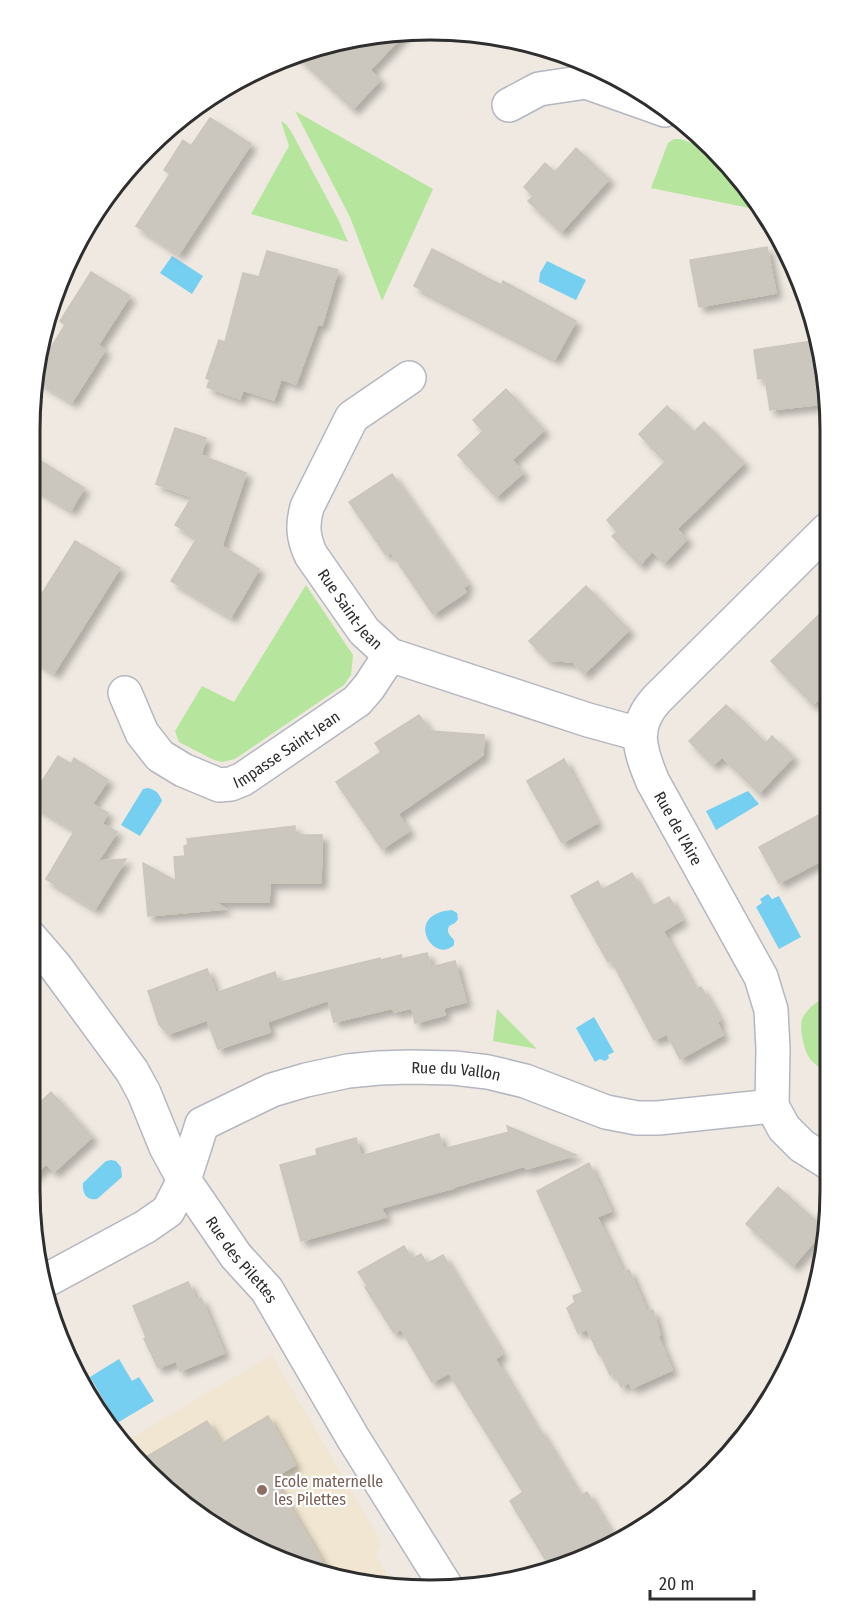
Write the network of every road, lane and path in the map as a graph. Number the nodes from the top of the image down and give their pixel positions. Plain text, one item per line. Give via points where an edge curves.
1 (636, 100) edge
2 (508, 105) dead end
3 (409, 378) dead end
4 (820, 537) edge
5 (390, 655) junction
6 (125, 693) dead end
7 (639, 734) junction
8 (40, 949) edge
9 (772, 1106) junction
10 (820, 1157) edge
11 (184, 1180) junction
12 (51, 1278) edge
13 (442, 1580) edge

1 - 2 street via 586,82 539,89
3 - 5 street, Rue Saint-Jean via 352,417 303,520 311,555 364,631
4 - 7 street via 657,699
5 - 6 street, Impasse Saint-Jean via 357,701 231,784 209,782 160,756 142,733
5 - 7 street, Rue Saint-Jean
7 - 9 street, Rue de l'Aire via 653,783 761,977 771,1010
8 - 11 street, Rue des Pilettes via 132,1071
9 - 10 street via 784,1128
9 - 11 street, Rue du Vallon via 637,1118 606,1112 525,1081 488,1072 411,1067 348,1071 272,1090 202,1124
11 - 12 street, Rue du Vallon via 168,1211
11 - 13 street, Rue des Pilettes via 236,1256 267,1290

